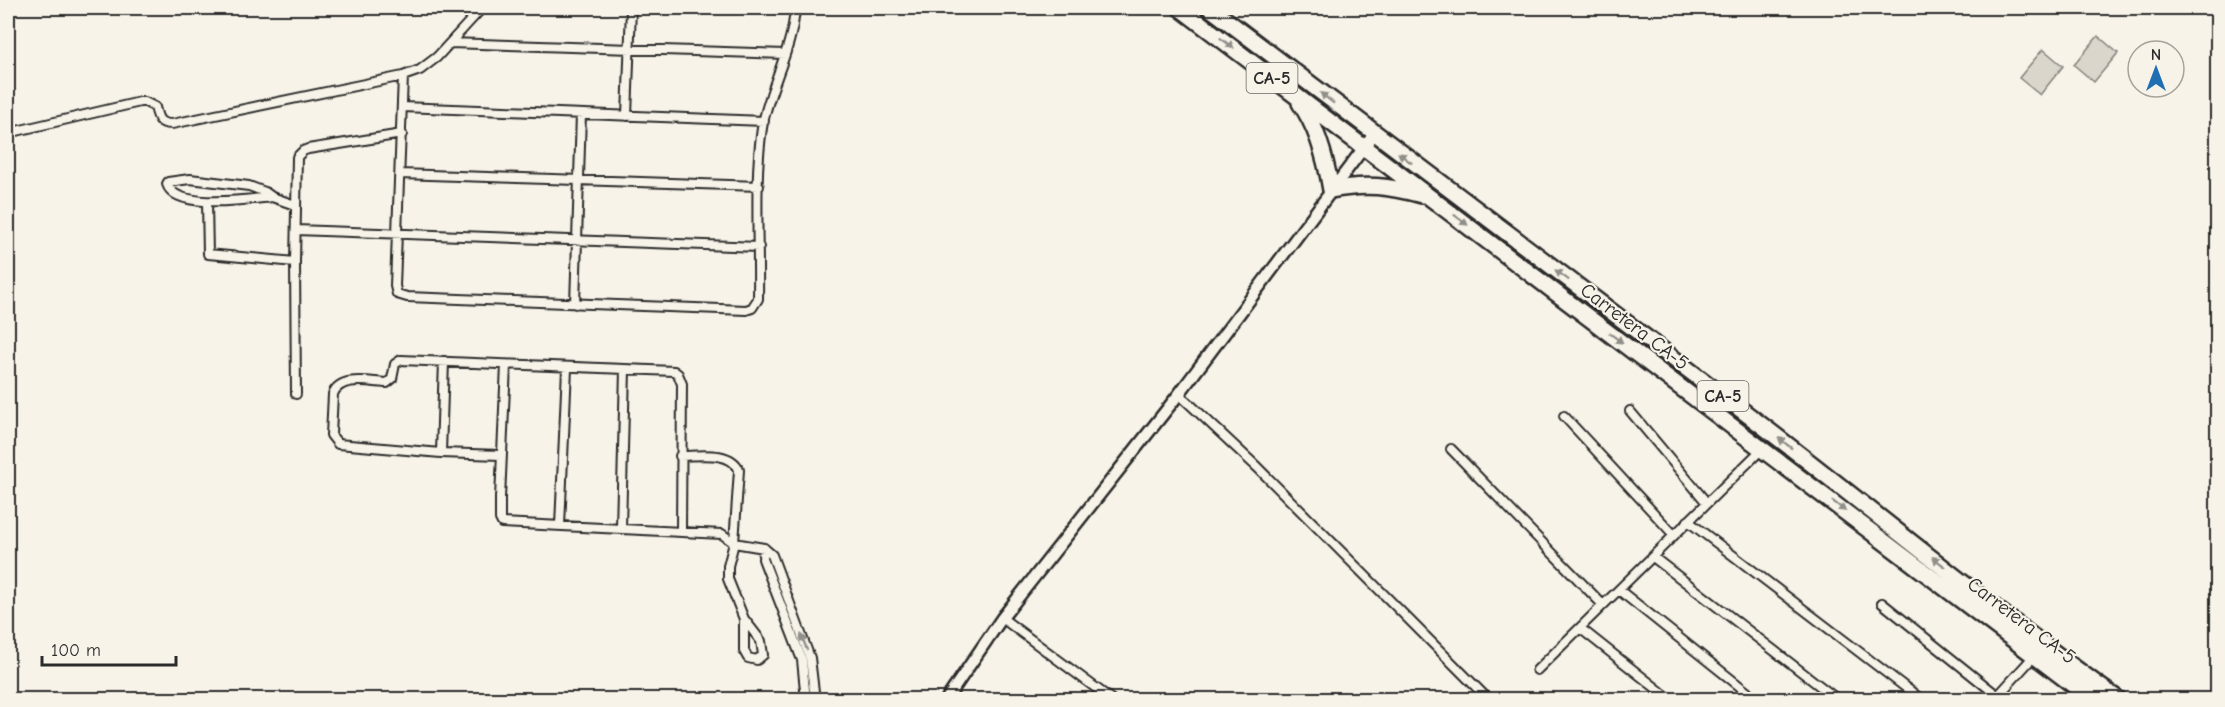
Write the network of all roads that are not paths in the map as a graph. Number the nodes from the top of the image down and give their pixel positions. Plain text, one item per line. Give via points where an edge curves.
1 (482, 8) edge
2 (631, 8) edge
3 (795, 8) edge
4 (1180, 8) edge
5 (1210, 8) edge
6 (450, 43) junction
7 (631, 49) junction
8 (785, 54) junction
9 (403, 76) junction
10 (1295, 95) junction
11 (402, 107) junction
12 (581, 114) junction
13 (627, 116) junction
14 (764, 121) junction
15 (8, 133) edge
16 (402, 134) junction
17 (1374, 134) junction
18 (1364, 147) junction
19 (400, 174) junction
20 (579, 180) junction
21 (759, 186) junction
22 (1331, 190) junction
23 (272, 197) junction
24 (1430, 197) junction
25 (207, 202) junction
26 (296, 205) junction
27 (296, 230) junction
28 (398, 235) junction
29 (577, 241) junction
30 (759, 248) junction
31 (295, 262) junction
32 (575, 304) junction
33 (444, 361) junction
34 (506, 365) junction
35 (567, 368) junction
36 (625, 370) junction
37 (296, 394) dead end
38 (1179, 394) junction
39 (1630, 411) dead end
40 (1564, 416) dead end
41 (1763, 448) junction
42 (1451, 449) dead end
43 (441, 453) junction
44 (501, 455) junction
45 (680, 456) junction
46 (1707, 503) junction
47 (1689, 521) junction
48 (560, 526) junction
49 (621, 528) junction
50 (681, 532) junction
51 (1674, 535) junction
52 (734, 543) junction
53 (764, 548) junction
54 (1653, 557) junction
55 (1619, 590) junction
56 (1882, 603) dead end
57 (1603, 605) junction
58 (2217, 609) edge
59 (1973, 610) junction
60 (1002, 618) junction
61 (744, 619) junction
62 (1580, 628) junction
63 (2217, 629) edge
64 (2034, 656) junction
65 (2068, 662) junction
66 (1538, 670) dead end
67 (1996, 698) edge
68 (806, 699) edge
69 (814, 699) edge
70 (945, 699) edge
71 (1112, 699) edge
72 (1489, 699) edge
73 (1671, 699) edge
74 (1757, 699) edge
75 (1838, 699) edge
76 (1922, 699) edge
77 (2092, 699) edge
78 (2119, 699) edge

1 - 6 street
2 - 7 street
3 - 8 street
4 -> 10 highway, Carretera CA-5 / CA-5
17 -> 5 highway, Carretera CA-5 / CA-5
6 - 7 street
6 - 9 street via 420,70
7 - 8 street
7 - 13 street
8 - 14 street
9 - 11 street
9 - 15 street via 172,124 160,121 155,107 140,102
10 - 18 highway, Carretera CA-5 / CA-5
10 - 22 highway via 1319,142
11 - 12 street
11 - 16 street
12 - 13 street
12 - 20 street
13 - 14 street
14 - 21 street
16 - 19 street
16 - 26 street via 303,151 295,162
17 - 18 main road
65 -> 17 highway, Carretera CA-5 / CA-5
18 - 22 main road
18 - 24 highway, Carretera CA-5 / CA-5
19 - 20 street
19 - 28 street
20 - 21 street
20 - 29 street
21 - 30 street
22 - 24 highway via 1356,185 1383,186
22 - 38 main road
23 - 25 street
23 - 25 street via 249,186 215,181 181,179 167,184 170,191 181,197
23 - 26 street
24 -> 41 highway, Carretera CA-5 / CA-5
25 - 31 street via 208,254
26 - 27 street
27 - 28 street
27 - 31 street
28 - 29 street
28 - 32 street via 395,285 401,296
29 - 30 street
29 - 32 street
30 - 32 street via 758,299 752,308
31 - 37 street
33 - 34 street
33 - 43 street
33 - 43 street via 401,360 395,364 392,379 387,383 339,384 333,394 331,435 343,445
34 - 35 street
34 - 44 street
35 - 36 street
35 - 48 street
36 - 45 street via 674,372 681,378
36 - 49 street
38 - 60 main road
38 - 72 street
39 - 46 street
40 - 51 street
41 - 46 street
41 -> 59 highway, Carretera CA-5 / CA-5
42 - 57 street
43 - 44 street
44 - 48 street via 502,523
45 - 50 street
45 - 52 street via 723,457 737,464
46 - 47 street
47 - 51 street
47 - 76 street
48 - 49 street
49 - 50 street
50 - 52 street via 722,534
51 - 54 street
52 - 53 street
52 - 61 street via 728,579
53 - 68 street via 763,559 802,660
69 -> 53 street via 810,658 772,555
54 - 55 street
54 - 75 street
55 - 57 street
55 - 74 street
56 - 67 street
57 - 62 street
58 - 63 street
59 - 64 highway, Carretera CA-5 / CA-5
59 - 65 highway via 1982,606
60 - 70 main road
60 - 71 street
61 - 61 street via 744,651 748,658 757,660 763,655 763,647
62 - 66 street
62 - 73 street
64 - 67 street
64 - 77 highway, Carretera CA-5 / CA-5
65 - 78 highway, Carretera CA-5 / CA-5

